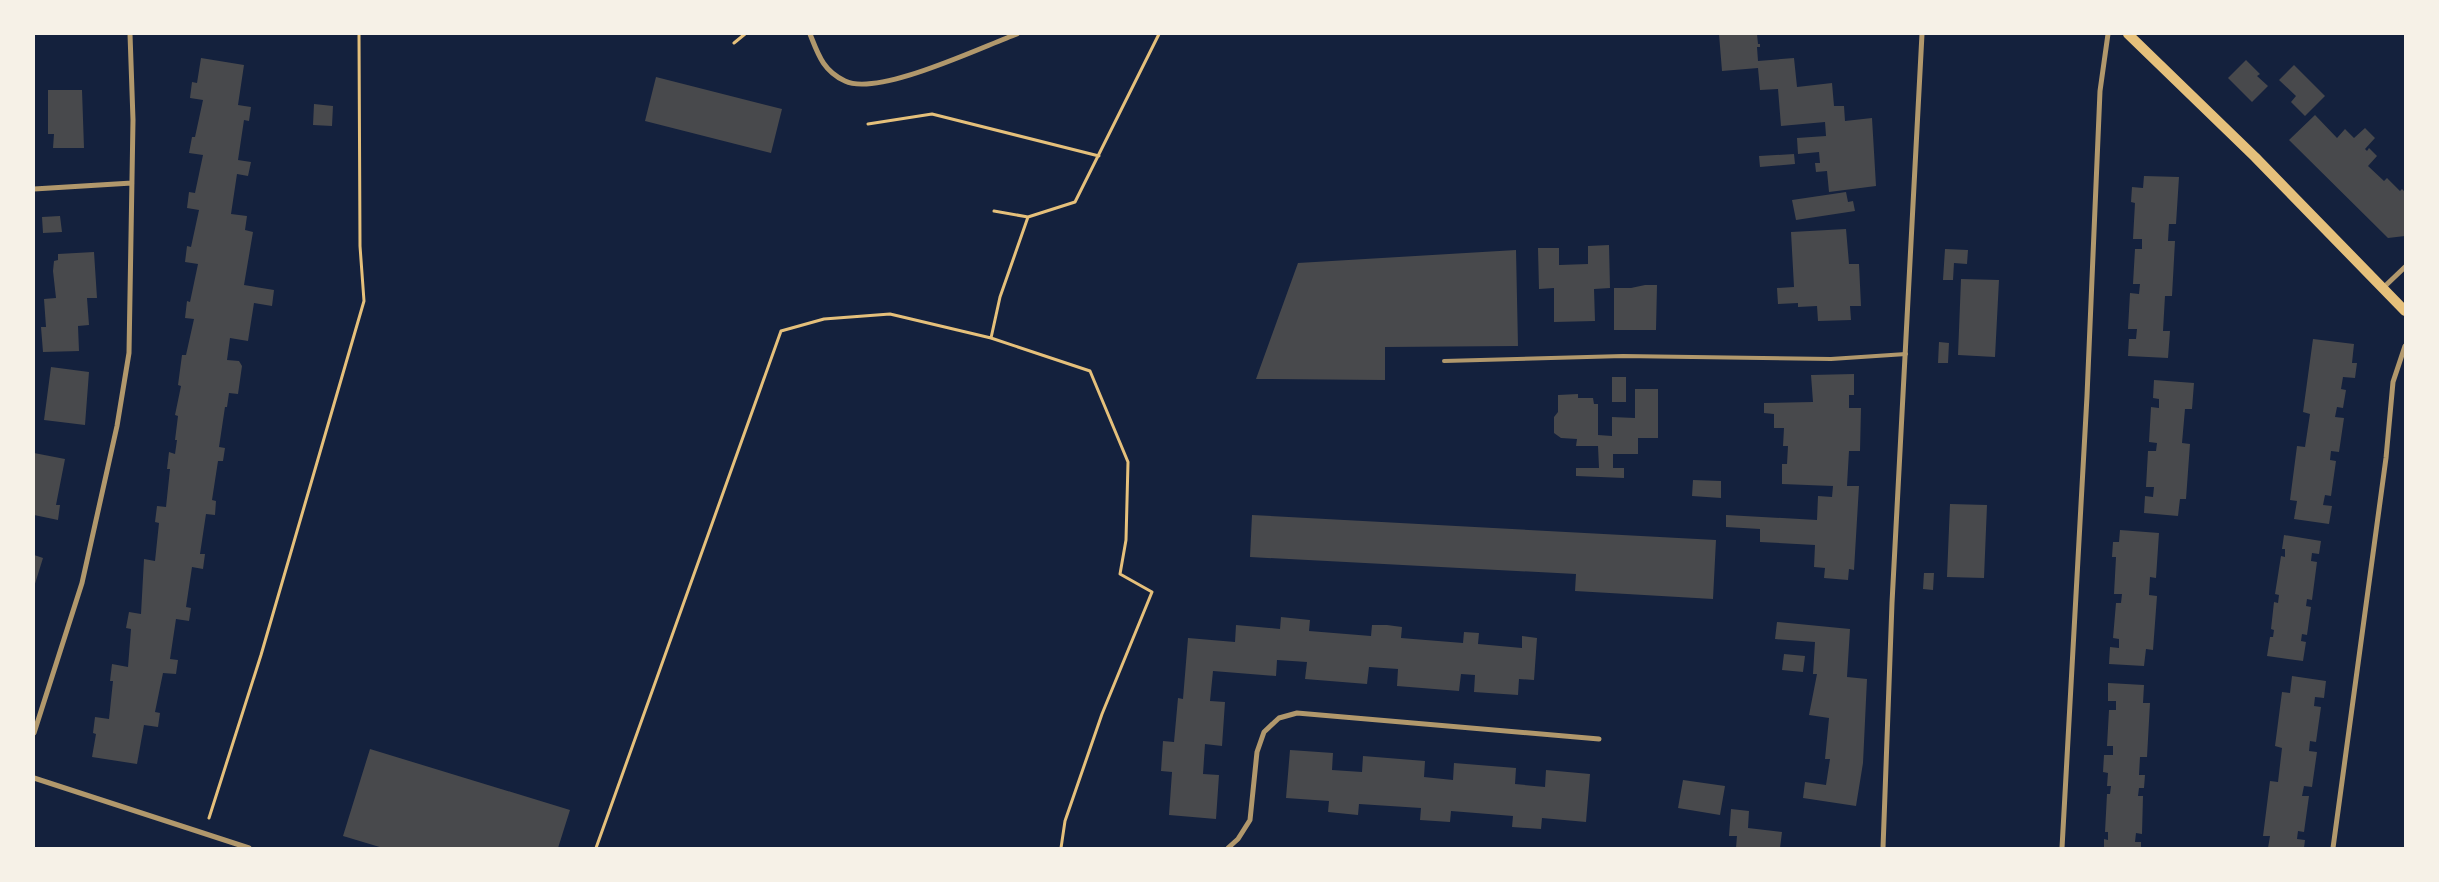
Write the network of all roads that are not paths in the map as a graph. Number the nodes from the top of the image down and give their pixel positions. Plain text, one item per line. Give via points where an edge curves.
1 (130, 34) edge
2 (810, 34) edge
3 (1017, 34) edge
4 (1922, 34) edge
5 (2108, 34) edge
6 (2128, 34) edge
7 (132, 183) junction
8 (34, 190) edge
9 (2405, 267) edge
10 (2383, 288) junction
11 (2405, 311) edge
12 (2405, 346) edge
13 (1906, 354) junction
14 (1444, 361) dead end
15 (34, 733) edge
16 (1599, 738) dead end
17 (34, 778) edge
18 (249, 848) edge
19 (1228, 848) edge
20 (1883, 848) edge
21 (2062, 848) edge
22 (2332, 848) edge

1 - 7 street
2 - 3 street via 817,55 828,69 845,81 860,86 899,79
4 - 13 street
5 - 21 street via 2100,91
6 - 10 main road
7 - 8 street
7 - 15 street via 129,353 117,426 82,583
9 - 10 street
10 - 11 main road
12 - 22 street via 2393,382 2385,468
13 - 14 lane via 1830,359 1623,356
13 - 20 street
16 - 19 street via 1297,713 1279,718 1264,732 1256,752 1250,820
17 - 18 street

